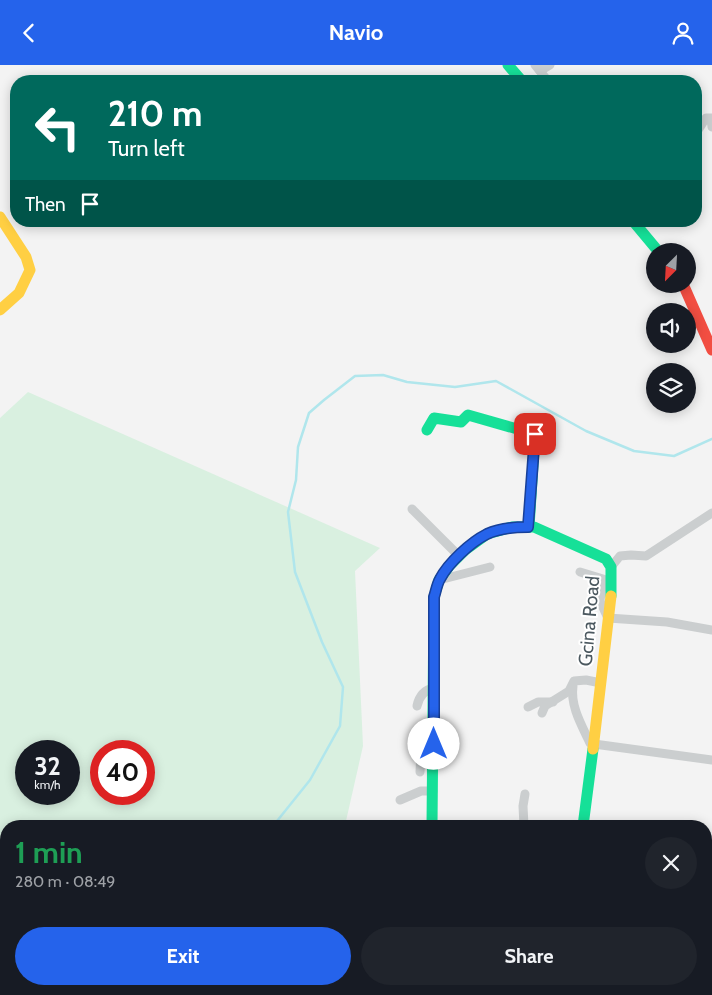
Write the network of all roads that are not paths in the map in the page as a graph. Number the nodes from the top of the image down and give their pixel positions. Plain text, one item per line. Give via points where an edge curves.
1 (500, 65) edge
2 (508, 65) edge
3 (550, 65) edge
4 (538, 68) edge
5 (509, 75) edge
6 (517, 75) edge
7 (702, 119) edge
8 (712, 127) edge
9 (0, 217) edge
10 (638, 227) edge
11 (647, 227) edge
12 (651, 243) edge
13 (660, 243) edge
14 (687, 293) edge
15 (695, 293) edge
16 (0, 310) edge
17 (712, 331) edge
18 (712, 350) edge
19 (427, 430) dead end
20 (412, 509) dead end
21 (712, 513) edge
22 (528, 527) junction
23 (459, 556) junction
24 (490, 567) dead end
25 (611, 567) junction
26 (580, 572) dead end
27 (439, 580) junction
28 (608, 618) junction
29 (712, 630) edge
30 (574, 681) junction
31 (601, 683) junction
32 (434, 688) junction
33 (553, 702) junction
34 (416, 706) dead end
35 (528, 707) dead end
36 (542, 713) dead end
37 (592, 743) junction
38 (434, 744) junction
39 (712, 760) edge
40 (420, 772) dead end
41 (433, 791) junction
42 (525, 794) dead end
43 (400, 799) dead end
44 (432, 820) edge
45 (524, 820) edge
46 (584, 820) edge

1 - 5 main road
2 - 6 main road
3 - 4 street
7 - 8 street via 703,116 711,118
9 - 16 main road via 26,257 30,270 19,293
10 - 12 main road
11 - 13 main road
14 - 18 main road
15 - 17 main road
19 - 22 main road via 434,418 461,422 468,415 535,434
20 - 23 street
21 - 25 street via 646,556 620,556
22 - 23 main road, Gcina Road via 512,527 487,534
22 - 25 main road, Gcina Road via 606,559
23 - 27 main road, Gcina Road
24 - 27 street
25 - 28 main road, Gcina Road
26 - 28 street via 603,579 600,601
27 - 32 main road, Gcina Road via 434,597
28 - 29 street via 667,622
28 - 31 main road, Gcina Road
30 - 31 street
30 - 33 street via 569,691
30 - 37 street via 572,694 580,723
31 - 37 main road, Gcina Road
32 - 34 street via 426,689
32 - 38 main road, Gcina Road
33 - 35 street via 538,702
33 - 36 street via 545,706
37 - 39 street
37 - 46 main road, Gcina Road
38 - 40 street via 424,747
38 - 41 main road, Gcina Road
41 - 43 street via 421,791
41 - 44 main road, Gcina Road
42 - 45 street

